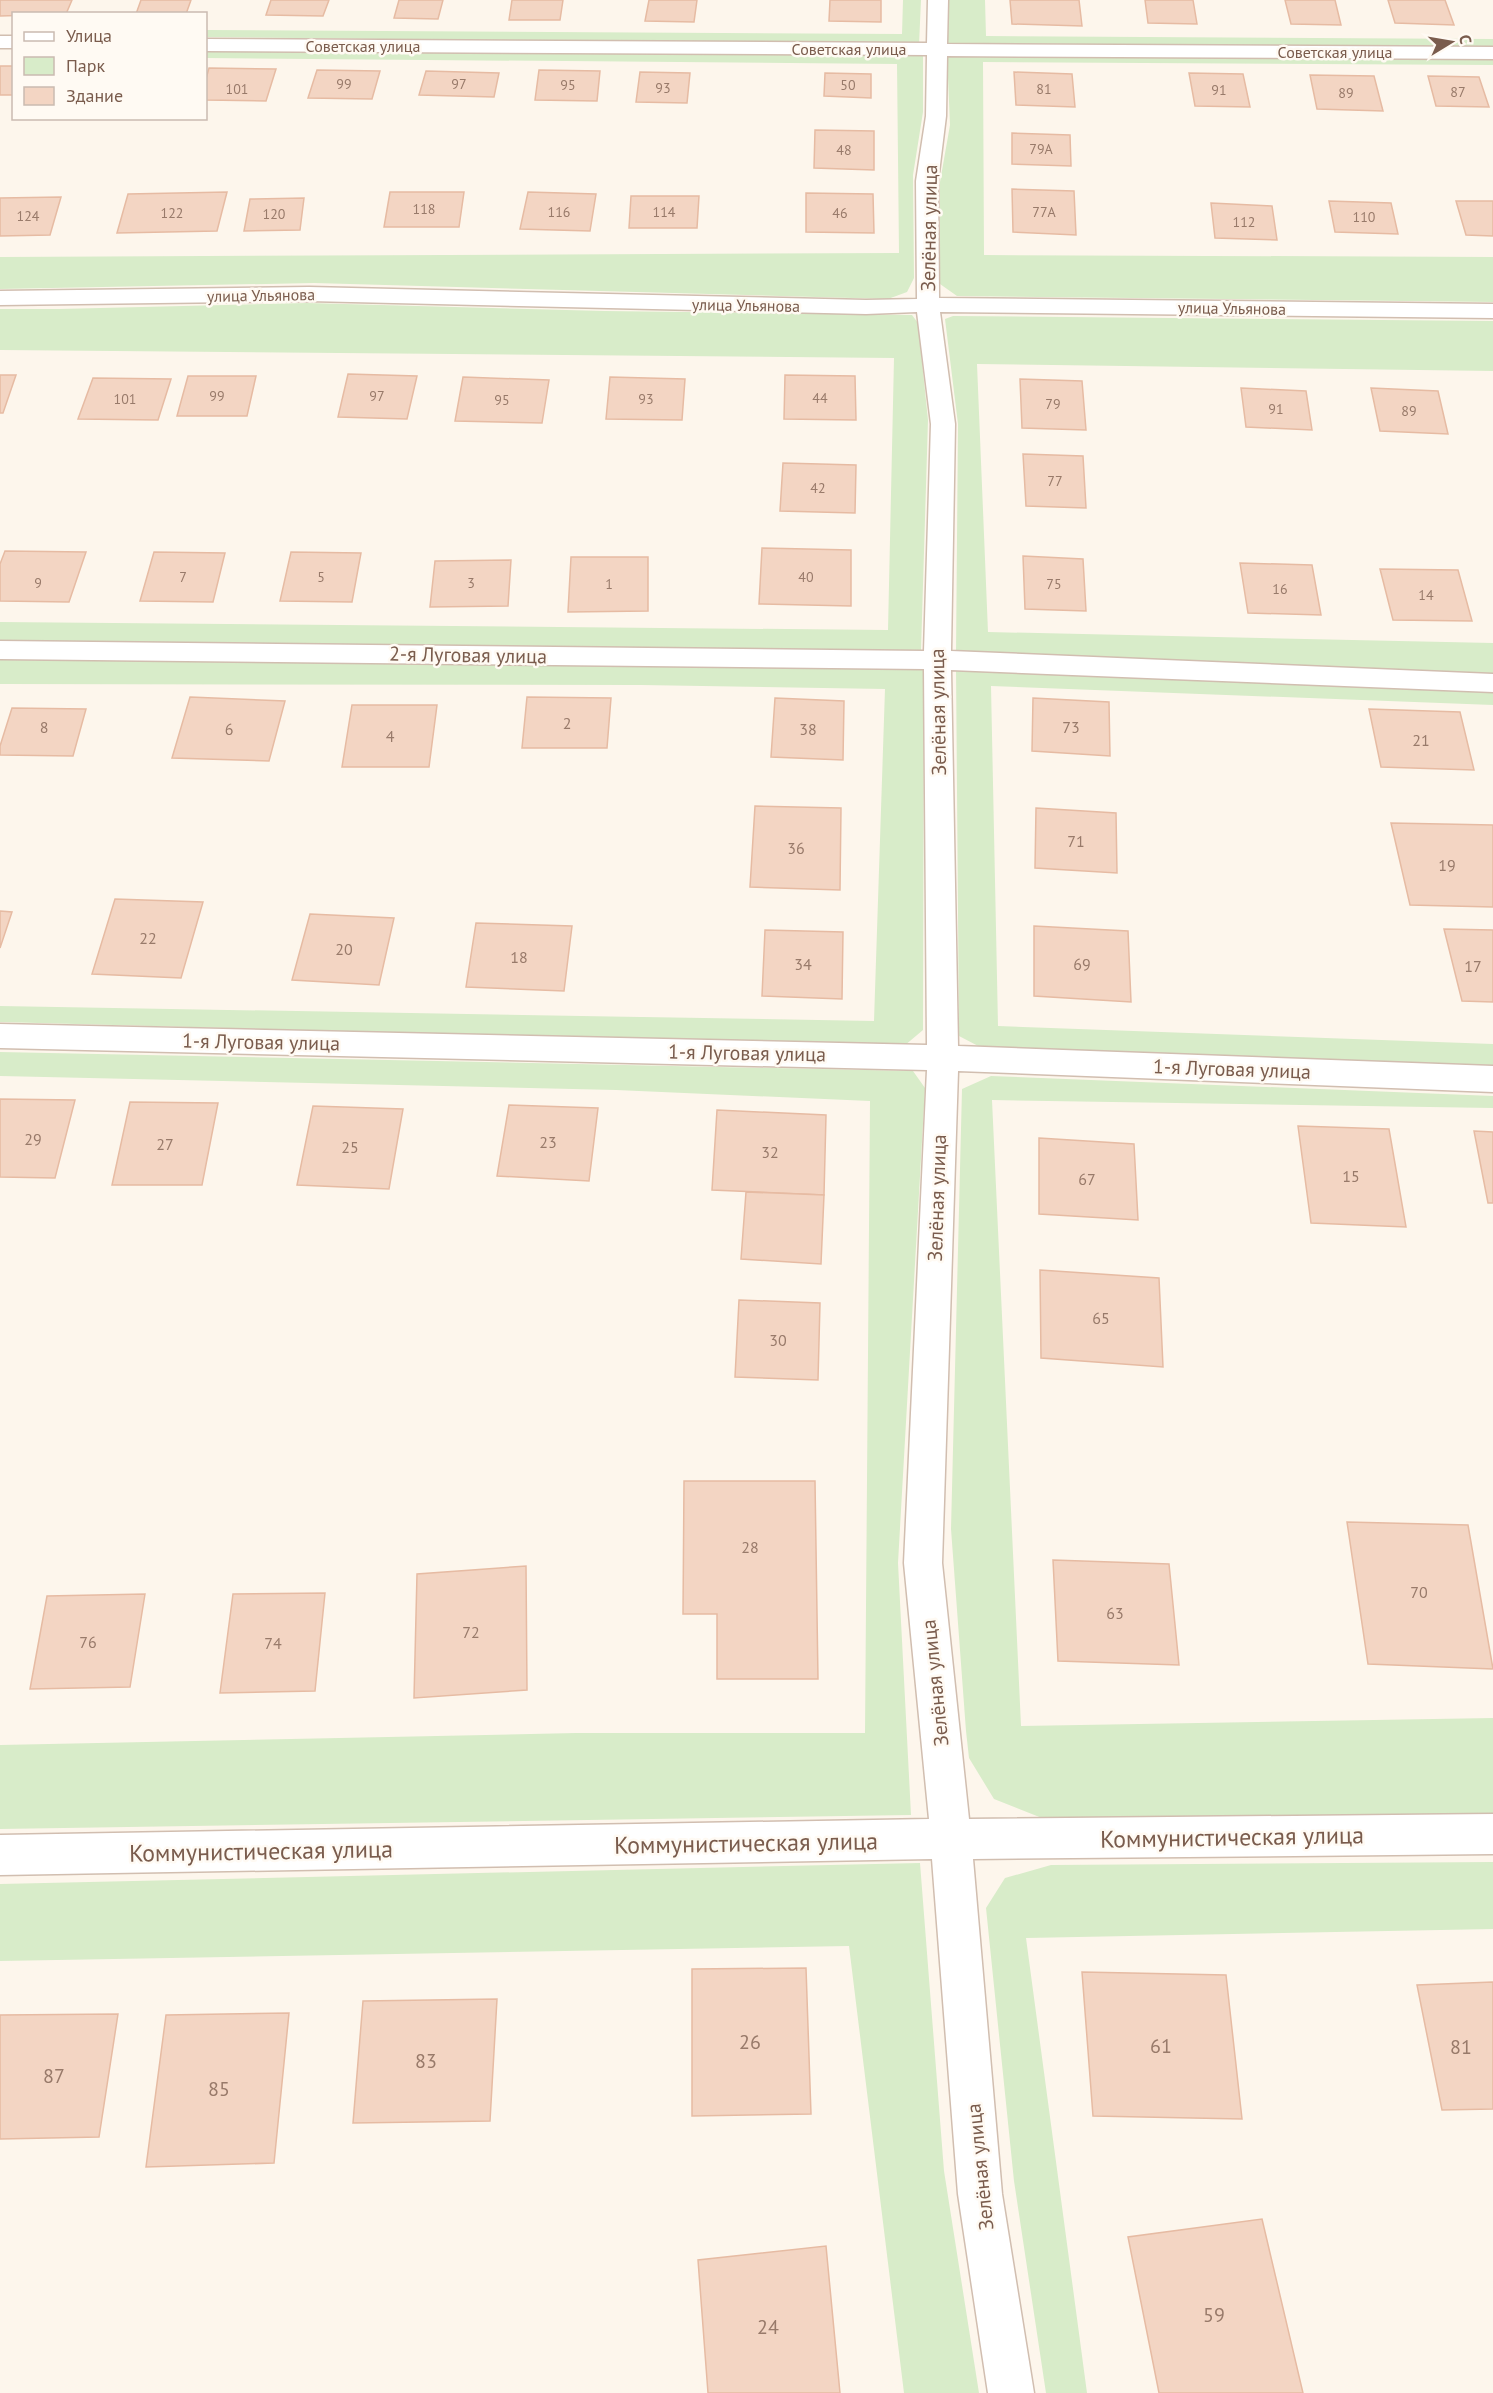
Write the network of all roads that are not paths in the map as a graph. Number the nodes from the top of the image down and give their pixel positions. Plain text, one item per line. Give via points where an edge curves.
1 (938, 0) edge
2 (207, 45) edge
3 (936, 50) junction
4 (1493, 53) edge
5 (0, 298) edge
6 (928, 305) junction
7 (1493, 311) edge
8 (0, 651) edge
9 (937, 660) junction
10 (1493, 683) edge
11 (0, 1036) edge
12 (943, 1058) junction
13 (1493, 1079) edge
14 (1493, 1834) edge
15 (951, 1839) junction
16 (0, 1855) edge
17 (1011, 2393) edge

1 - 3 street, Зелёная улица
2 - 3 street, Советская улица
3 - 4 street, Советская улица
3 - 6 street, Зелёная улица via 936,116 927,181
5 - 6 street, улица Ульянова via 309,294 626,303
6 - 7 street, улица Ульянова
6 - 9 street, Зелёная улица via 943,424
8 - 9 street, 2-я Луговая улица
9 - 10 street
9 - 12 street, Зелёная улица
11 - 12 street, 1-я Луговая улица
12 - 13 street, 1-я Луговая улица
12 - 15 street, Зелёная улица via 923,1563
14 - 15 street, Коммунистическая улица
15 - 16 street, Коммунистическая улица
15 - 17 street, Зелёная улица via 980,2194

